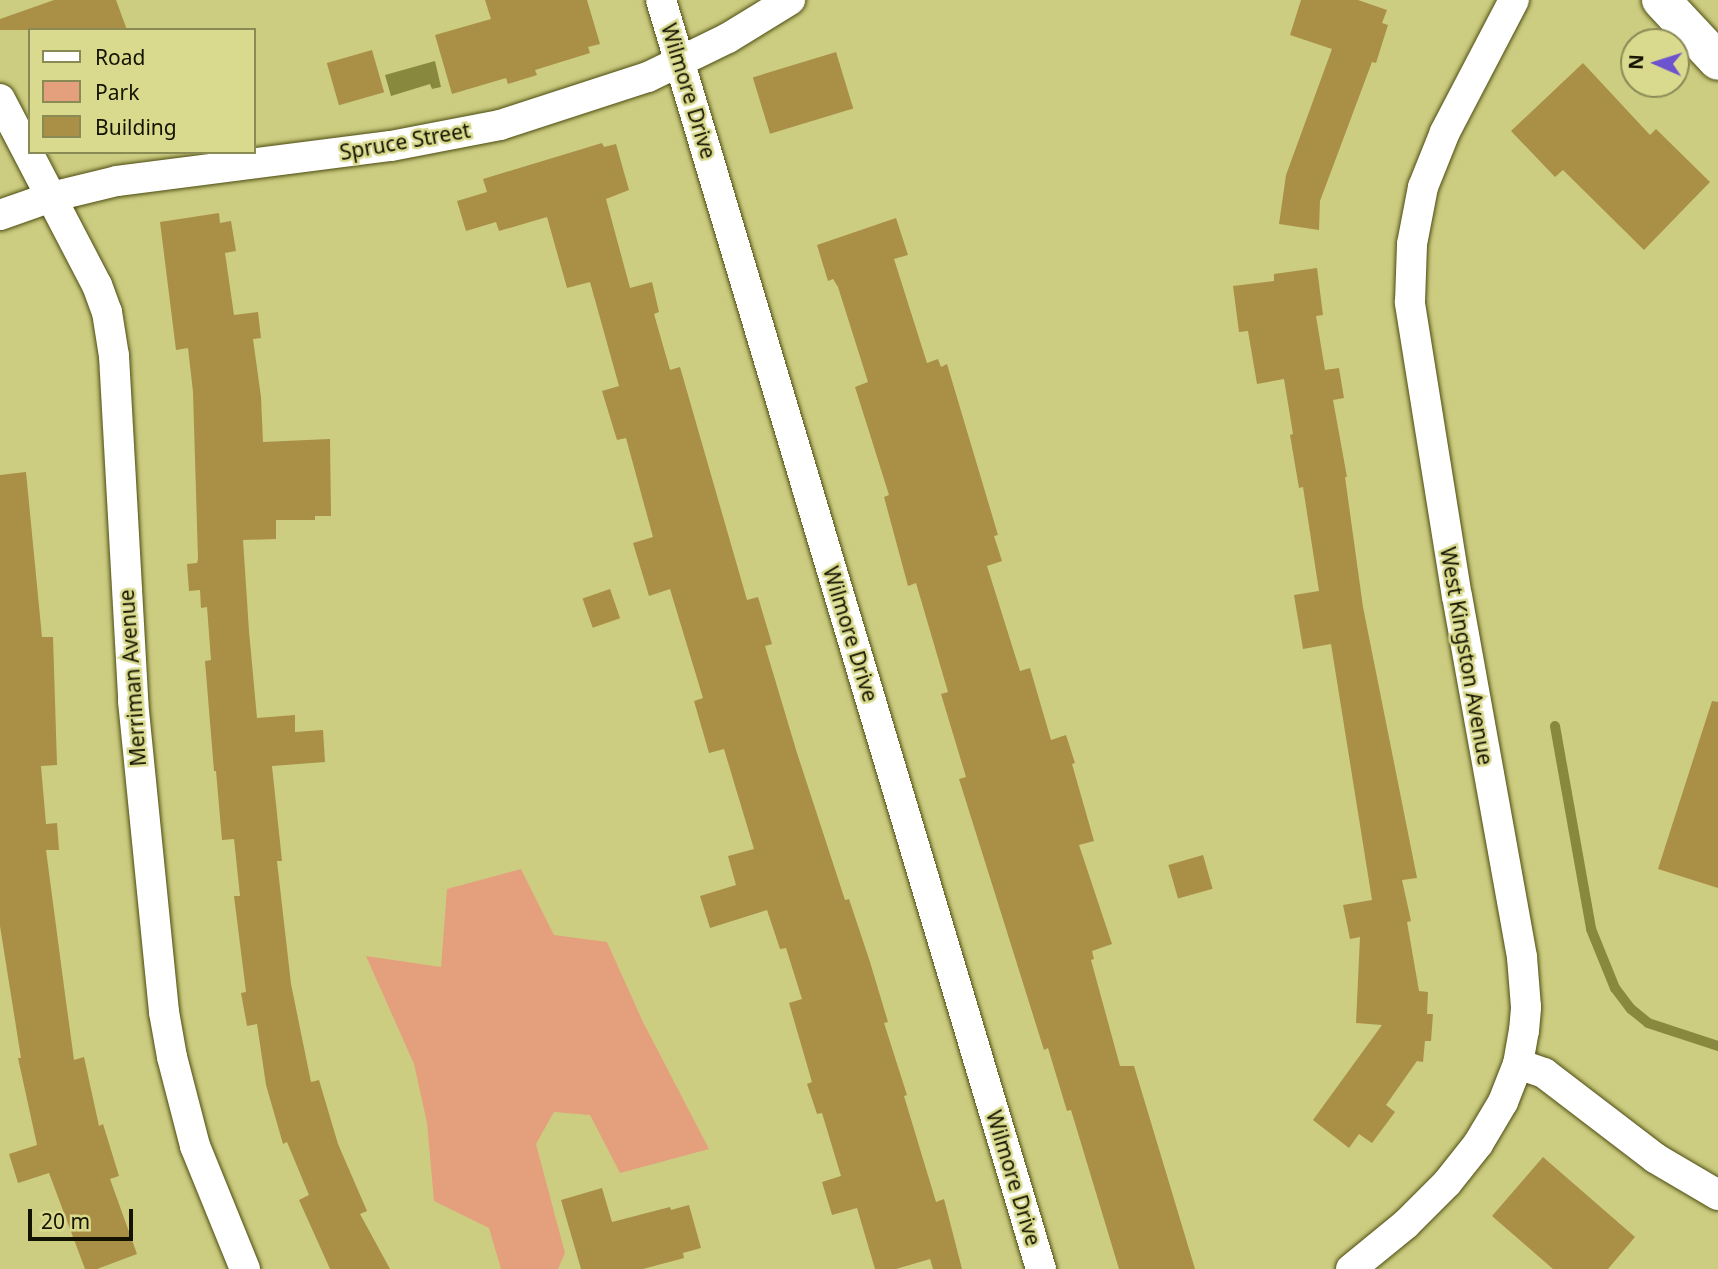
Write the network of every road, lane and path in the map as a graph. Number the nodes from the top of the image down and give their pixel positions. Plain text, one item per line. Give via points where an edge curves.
1 (661, 0) edge
2 (790, 0) edge
3 (1514, 0) edge
4 (1661, 0) edge
5 (1718, 61) edge
6 (680, 62) junction
7 (0, 99) edge
8 (28, 153) edge
9 (29, 154) edge
10 (51, 197) junction
11 (0, 215) edge
12 (1517, 1064) junction
13 (1718, 1195) edge
14 (245, 1269) edge
15 (1041, 1269) edge
16 (1351, 1269) edge

1 - 6 street, Wilmore Drive
2 - 6 street, Spruce Street
3 - 12 street, West Kingston Avenue via 1445,132 1423,187 1412,244 1410,302 1522,957 1526,1007
4 - 5 street
6 - 10 street, Spruce Street via 648,77 500,125 391,146 117,181
6 - 15 street, Wilmore Drive
7 - 8 street, Merriman Avenue
9 - 10 street, Merriman Avenue
10 - 11 street, Spruce Street
10 - 14 street, Merriman Avenue via 107,312 114,356 133,701 164,1012 195,1146
12 - 13 street via 1544,1073 1655,1158
12 - 16 street, West Kingston Avenue via 1503,1102 1447,1183

